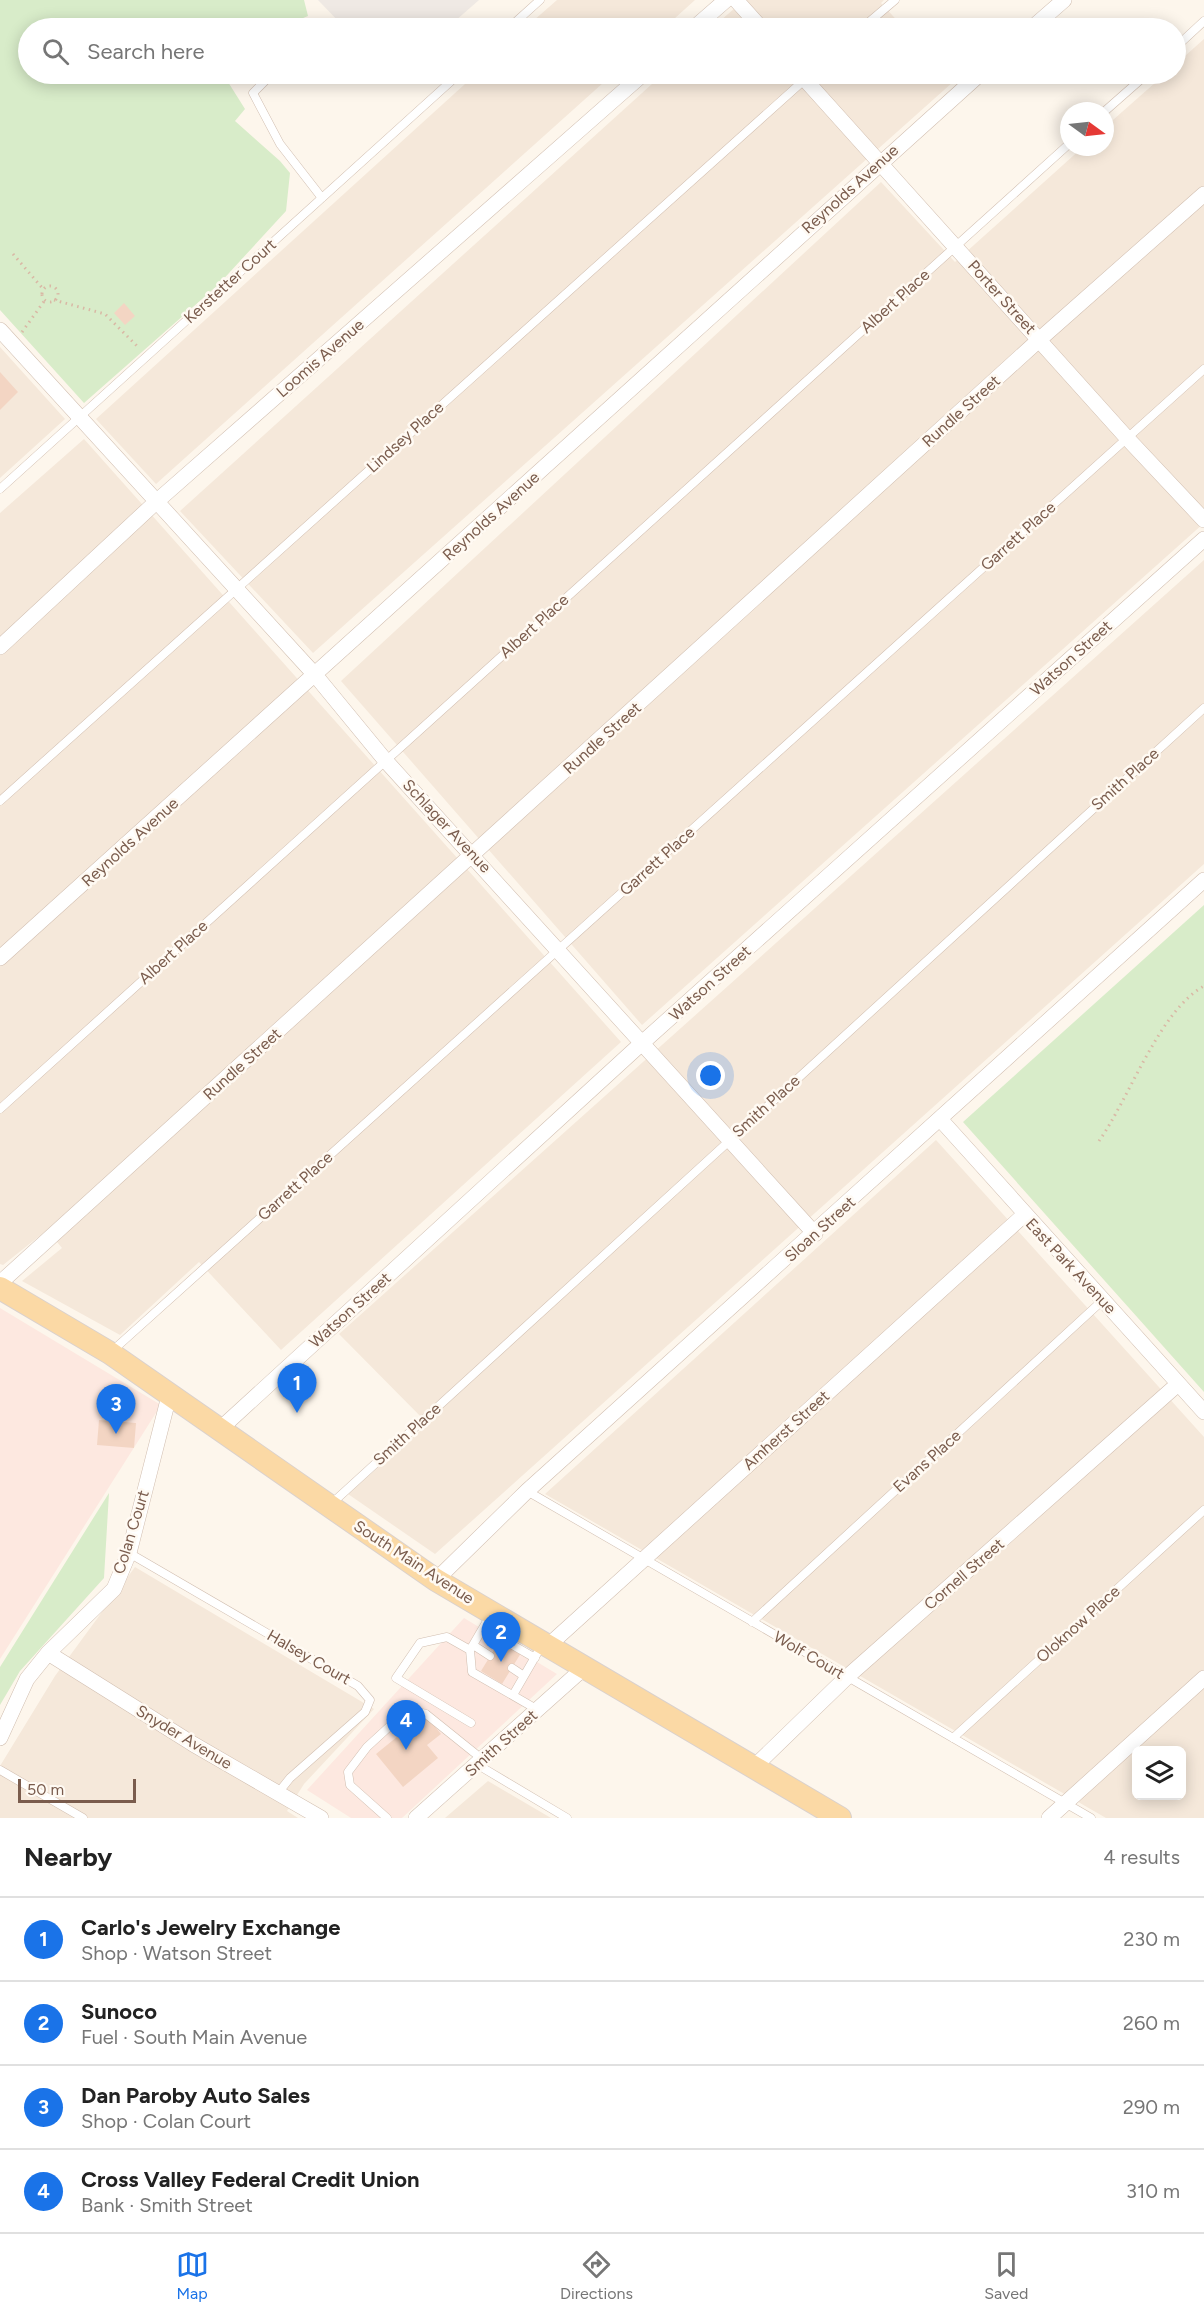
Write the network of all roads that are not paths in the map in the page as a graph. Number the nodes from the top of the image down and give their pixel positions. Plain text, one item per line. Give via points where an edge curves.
1 (540, 0) edge
2 (726, 0) edge
3 (736, 0) edge
4 (895, 0) edge
5 (1064, 0) edge
6 (520, 18) edge
7 (705, 18) edge
8 (752, 18) edge
9 (874, 18) edge
10 (1043, 18) edge
11 (1204, 21) edge
12 (1186, 38) edge
13 (262, 84) edge
14 (448, 84) edge
15 (632, 84) edge
16 (795, 84) edge
17 (813, 84) edge
18 (969, 84) edge
19 (1136, 84) edge
20 (1114, 103) edge
21 (1060, 152) edge
22 (881, 161) junction
23 (1204, 194) edge
24 (322, 198) junction
25 (957, 246) junction
26 (0, 330) edge
27 (1040, 339) junction
28 (1204, 369) edge
29 (80, 417) junction
30 (1127, 438) junction
31 (0, 489) edge
32 (156, 502) junction
33 (1204, 520) edge
34 (1204, 539) edge
35 (234, 589) junction
36 (0, 647) edge
37 (316, 676) junction
38 (1204, 708) edge
39 (386, 760) junction
40 (0, 801) edge
41 (474, 854) junction
42 (1204, 880) edge
43 (559, 948) junction
44 (0, 958) edge
45 (642, 1043) junction
46 (0, 1109) edge
47 (940, 1119) junction
48 (730, 1139) junction
49 (1024, 1215) junction
50 (815, 1234) junction
51 (0, 1282) edge
52 (0, 1288) edge
53 (1103, 1300) junction
54 (110, 1353) junction
55 (1178, 1384) junction
56 (169, 1396) junction
57 (1204, 1412) edge
58 (219, 1430) junction
59 (527, 1491) junction
60 (329, 1506) junction
61 (1204, 1510) edge
62 (129, 1553) junction
63 (643, 1558) junction
64 (436, 1580) junction
65 (488, 1620) junction
66 (752, 1622) junction
67 (471, 1648) junction
68 (543, 1648) junction
69 (48, 1653) junction
70 (490, 1656) dead end
71 (585, 1667) junction
72 (512, 1668) dead end
73 (524, 1676) junction
74 (847, 1677) junction
75 (1204, 1678) edge
76 (513, 1695) junction
77 (538, 1710) junction
78 (471, 1723) dead end
79 (0, 1738) edge
80 (953, 1738) junction
81 (480, 1763) junction
82 (754, 1767) junction
83 (0, 1770) edge
84 (278, 1793) junction
85 (1064, 1803) junction
86 (83, 1818) edge
87 (321, 1818) edge
88 (387, 1818) edge
89 (416, 1818) edge
90 (567, 1818) edge
91 (840, 1818) edge
92 (1049, 1818) edge
93 (1090, 1818) edge

1 - 6 lane
2 - 7 street
3 - 8 street
4 - 9 lane
5 - 10 street
11 - 12 lane
13 - 24 lane via 253,93 280,144
14 - 24 lane, Kerstetter Court
15 - 32 street, Loomis Avenue
16 - 35 lane, Lindsey Place
17 - 22 street, Porter Street
18 - 22 street, Reynolds Avenue
19 - 20 lane
21 - 25 lane, Albert Place
22 - 25 street, Porter Street
22 - 37 street, Reynolds Avenue
23 - 27 street, Rundle Street
24 - 29 lane, Kerstetter Court
25 - 27 street, Porter Street
25 - 39 lane, Albert Place
26 - 29 street, Schlager Avenue
27 - 30 street, Porter Street
27 - 41 street, Rundle Street
28 - 30 lane, Garrett Place
29 - 31 lane, Kerstetter Court
29 - 32 street, Schlager Avenue
30 - 33 street, Porter Street
30 - 43 lane, Garrett Place
32 - 35 street, Schlager Avenue
32 - 36 street, Loomis Avenue
34 - 45 street, Watson Street
35 - 37 street, Schlager Avenue
35 - 40 lane, Lindsey Place
37 - 39 street, Schlager Avenue
37 - 44 street, Reynolds Avenue
38 - 48 lane, Smith Place
39 - 41 street, Schlager Avenue
39 - 46 lane, Albert Place
41 - 43 street, Schlager Avenue
41 - 51 street, Rundle Street
42 - 47 street, Sloan Street
43 - 45 street, Schlager Avenue
43 - 54 lane, Garrett Place
45 - 48 street, Schlager Avenue
45 - 58 street, Watson Street
47 - 49 street, East Park Avenue
47 - 50 street, Sloan Street
48 - 50 street, Schlager Avenue
48 - 60 lane, Smith Place
49 - 53 street, East Park Avenue
49 - 63 street, Amherst Street
50 - 59 street, Sloan Street
52 - 54 main road, South Main Avenue
53 - 55 street, East Park Avenue
53 - 66 lane, Evans Place
54 - 56 main road, South Main Avenue
55 - 57 street, East Park Avenue
55 - 74 street, Cornell Street
56 - 58 main road, South Main Avenue
56 - 62 street, Colan Court
58 - 60 main road, South Main Avenue
59 - 63 lane, Wolf Court
59 - 64 street, Sloan Street
60 - 64 main road, South Main Avenue
61 - 80 lane, Oloknow Place
62 - 69 street, Colan Court via 114,1589
62 - 84 lane, Halsey Court via 358,1686 369,1700 364,1712
63 - 66 lane, Wolf Court
63 - 68 street, Amherst Street
64 - 65 main road, South Main Avenue
65 - 67 lane
65 - 68 main road, South Main Avenue
66 - 74 lane, Wolf Court
67 - 70 lane
67 - 76 lane via 472,1672
67 - 78 lane via 447,1637 420,1643 396,1678
68 - 71 main road, South Main Avenue
68 - 73 lane
69 - 79 street, Colan Court via 27,1679
69 - 84 street, Snyder Avenue
71 - 77 street, Smith Street
71 - 82 main road, South Main Avenue
72 - 73 lane
73 - 76 lane
74 - 80 lane, Wolf Court
74 - 82 street, Cornell Street
75 - 85 street
76 - 77 lane
77 - 81 street, Smith Street
80 - 85 lane, Wolf Court
81 - 88 lane via 426,1714 410,1710 403,1714 367,1747 348,1772 350,1785
81 - 89 street, Smith Street
81 - 90 lane
82 - 91 main road, South Main Avenue
83 - 86 lane
84 - 87 street, Snyder Avenue
85 - 92 street
85 - 93 lane, Wolf Court

